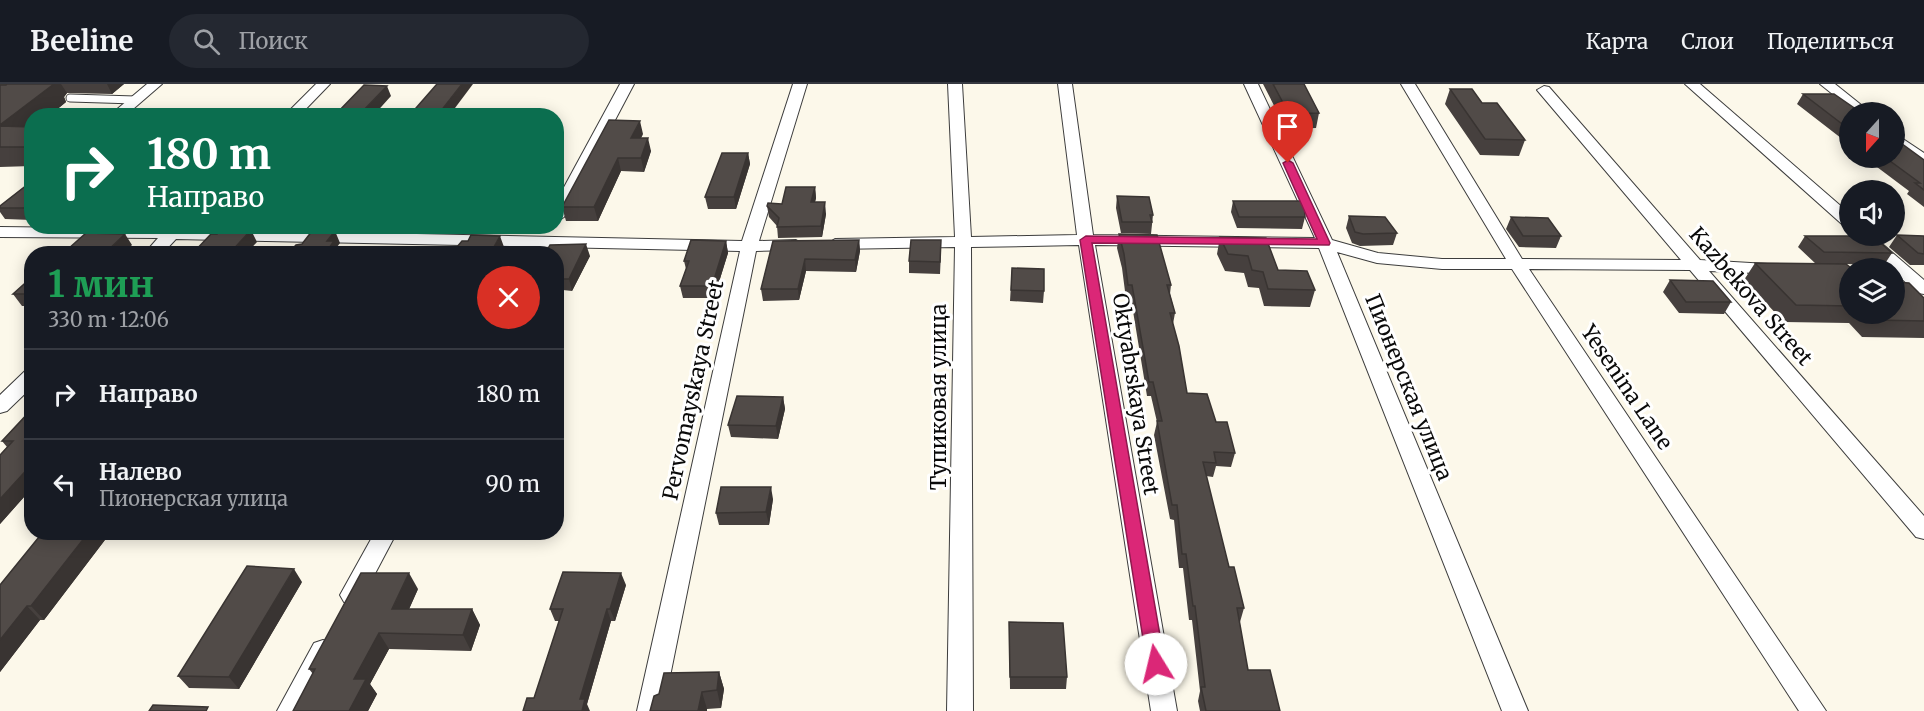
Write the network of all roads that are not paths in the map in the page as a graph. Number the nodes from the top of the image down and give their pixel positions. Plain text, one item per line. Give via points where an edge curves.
1 (155, 84) edge
2 (323, 84) edge
3 (627, 84) edge
4 (800, 84) edge
5 (955, 84) edge
6 (1065, 84) edge
7 (1251, 84) edge
8 (1408, 84) edge
9 (1692, 84) edge
10 (1827, 84) edge
11 (1544, 90) dead end
12 (70, 99) dead end
13 (135, 100) junction
14 (1850, 102) edge
15 (126, 108) edge
16 (299, 108) edge
17 (1905, 145) edge
18 (1924, 160) edge
19 (564, 202) edge
20 (1839, 213) edge
21 (0, 232) edge
22 (24, 232) edge
23 (171, 234) edge
24 (314, 234) edge
25 (356, 234) edge
26 (1086, 240) junction
27 (963, 241) junction
28 (1324, 243) junction
29 (160, 246) edge
30 (304, 246) edge
31 (514, 246) edge
32 (749, 246) junction
33 (1876, 246) edge
34 (564, 248) edge
35 (1695, 265) junction
36 (1518, 266) junction
37 (1790, 269) edge
38 (1909, 274) edge
39 (1924, 290) edge
40 (24, 383) edge
41 (0, 406) edge
42 (1924, 531) edge
43 (382, 540) edge
44 (290, 711) edge
45 (650, 711) edge
46 (960, 711) edge
47 (1164, 711) edge
48 (1515, 711) edge
49 (1813, 711) edge

1 - 13 street
2 - 16 street
3 - 19 street
4 - 32 street, Pervomayskaya Street
5 - 27 street, Тупиковая улица
6 - 26 street, Oktyabrskaya Street
7 - 28 street, Пионерская улица
8 - 36 street, Yesenina Lane
9 - 20 street
10 - 14 street
11 - 35 street, Kazbekova Street
12 - 13 lane
13 - 15 street
17 - 18 street
21 - 22 street
23 - 29 street
24 - 30 street
25 - 31 street
26 - 27 street
26 - 28 street
26 - 47 street, Oktyabrskaya Street
27 - 32 street
27 - 46 street, Тупиковая улица
28 - 36 street via 1377,258
28 - 48 street, Пионерская улица
32 - 34 street
32 - 45 street, Pervomayskaya Street
33 - 38 street
35 - 36 street
35 - 37 street
35 - 42 street, Kazbekova Street
36 - 49 street, Yesenina Lane
38 - 39 street
40 - 41 street
43 - 44 street

